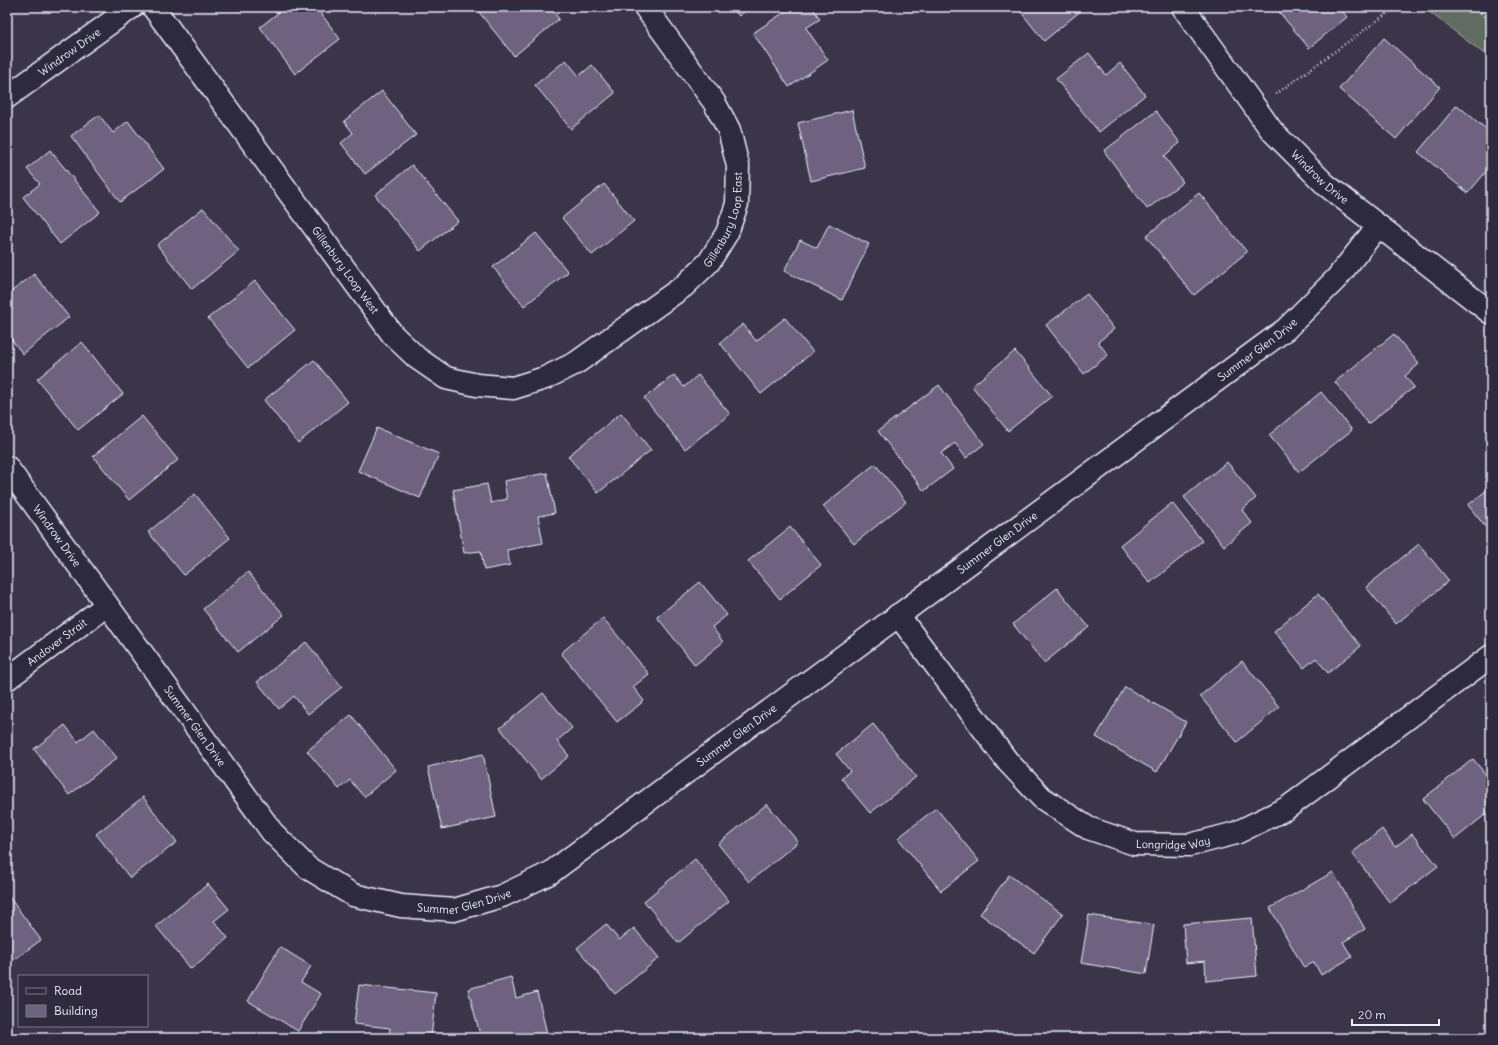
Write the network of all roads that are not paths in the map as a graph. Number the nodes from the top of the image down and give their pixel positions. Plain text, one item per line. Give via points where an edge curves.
1 (132, 7) edge
2 (153, 7) edge
3 (645, 7) edge
4 (1183, 7) edge
5 (7, 97) edge
6 (1378, 226) junction
7 (1491, 313) edge
8 (610, 339) joint
9 (7, 467) edge
10 (107, 605) junction
11 (898, 615) junction
12 (1491, 656) edge
13 (7, 679) edge

1 - 5 street, Windrow Drive
2 - 8 street, Gillenbury Loop West via 393,335 416,358 446,378 477,385 513,388 545,378 576,363
3 - 8 street, Gillenbury Loop East via 714,102 729,130 738,166 736,204 727,233 709,262 684,286
4 - 6 street, Windrow Drive via 1272,131 1326,185
6 - 7 street, Windrow Drive
6 - 11 street, Summer Glen Drive via 1337,278 1286,328
9 - 10 street, Windrow Drive
10 - 11 street, Summer Glen Drive via 272,832 308,868 353,895 401,906 454,910 502,896 550,873
10 - 13 street, Andover Strait
11 - 12 street, Longridge Way via 1008,762 1042,798 1088,828 1135,844 1190,845 1236,833 1287,808

